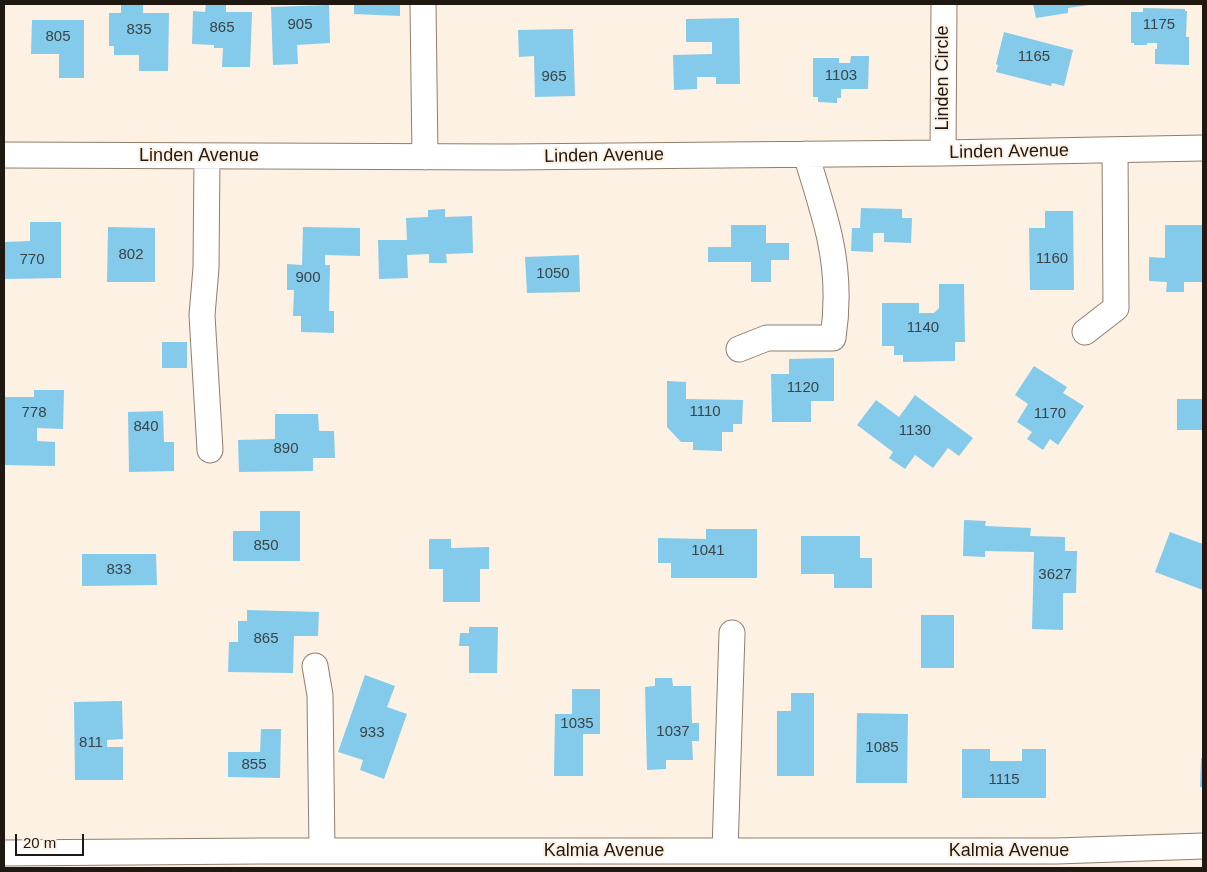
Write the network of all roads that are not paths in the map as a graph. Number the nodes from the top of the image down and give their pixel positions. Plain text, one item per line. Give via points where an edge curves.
1 (423, 4) edge
2 (944, 4) edge
3 (1203, 148) edge
4 (1115, 150) junction
5 (942, 153) junction
6 (806, 154) junction
7 (4, 155) edge
8 (207, 156) junction
9 (425, 157) junction
10 (1085, 332) dead end
11 (739, 349) dead end
12 (210, 450) dead end
13 (732, 633) dead end
14 (315, 666) dead end
15 (1203, 846) edge
16 (322, 851) junction
17 (725, 851) junction
18 (4, 853) edge
19 (1098, 859) edge
20 (440, 860) edge

1 - 9 street
2 - 5 street, Linden Circle
3 - 4 street, Linden Avenue
4 - 5 street, Linden Avenue
4 - 10 street via 1116,308
5 - 6 street, Linden Avenue
6 - 9 street, Linden Avenue
6 - 11 street via 830,239 836,285 833,338 767,338
7 - 8 street, Linden Avenue
8 - 9 street, Linden Avenue
8 - 12 street via 206,268 202,315
13 - 17 street
14 - 16 street via 320,695
15 - 19 street, Kalmia Avenue
16 - 18 street, Kalmia Avenue
16 - 20 street, Kalmia Avenue
17 - 19 street, Kalmia Avenue via 1057,851
17 - 20 street, Kalmia Avenue

